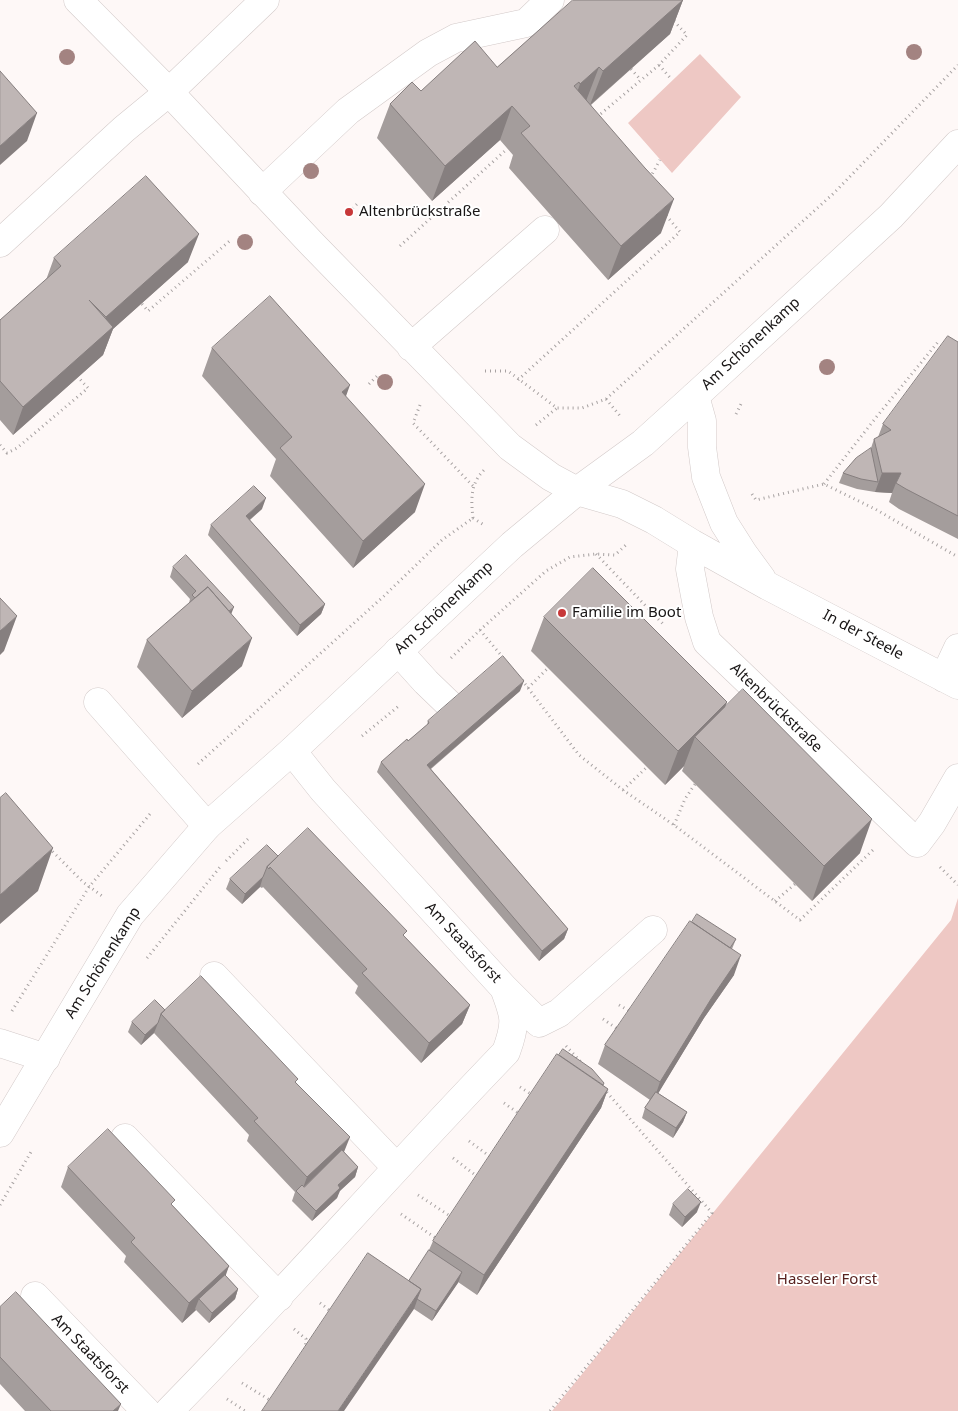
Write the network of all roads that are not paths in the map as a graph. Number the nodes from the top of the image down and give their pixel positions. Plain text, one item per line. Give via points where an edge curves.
1 (78, 0) edge
2 (266, 0) edge
3 (550, 0) edge
4 (169, 92) junction
5 (958, 144) edge
6 (262, 192) junction
7 (546, 230) dead end
8 (0, 243) edge
9 (411, 347) junction
10 (695, 396) junction
11 (577, 491) junction
12 (693, 544) junction
13 (768, 586) junction
14 (958, 648) edge
15 (398, 650) junction
16 (951, 681) edge
17 (98, 702) dead end
18 (453, 708) edge
19 (292, 751) junction
20 (958, 778) edge
21 (207, 826) junction
22 (653, 930) dead end
23 (214, 976) dead end
24 (504, 988) junction
25 (0, 1044) edge
26 (46, 1058) junction
27 (0, 1133) edge
28 (125, 1138) dead end
29 (394, 1170) junction
30 (35, 1296) dead end
31 (279, 1297) junction
32 (146, 1411) edge
33 (169, 1411) edge

1 - 4 street
2 - 4 street
3 - 6 street via 526,23 456,38 428,53 348,111
4 - 6 street
4 - 8 street
5 - 10 street, Am Schönenkamp via 891,216
6 - 9 street
7 - 9 street
9 - 11 street via 510,446 551,477
10 - 11 street, Am Schönenkamp via 643,443
10 - 13 street, In der Steele via 702,421 706,477 724,523
11 - 12 street, In der Steele via 622,504
11 - 15 street, Am Schönenkamp via 512,544
12 - 13 street, In der Steele
12 - 20 street, Altenbrückstraße via 690,569 707,642 908,835 932,823
13 - 16 street, In der Steele
14 - 16 street
15 - 18 street
15 - 19 street, Am Schönenkamp
17 - 21 street
19 - 21 street, Am Schönenkamp
19 - 24 street, Am Staatsforst via 323,790
21 - 26 street, Am Schönenkamp via 130,915
22 - 24 street via 559,1013 539,1023
23 - 29 street
24 - 29 street, Am Staatsforst via 513,1012 513,1032 506,1052
25 - 26 street
26 - 27 street, Am Schönenkamp
28 - 31 street
29 - 31 street, Am Staatsforst
30 - 32 street, Am Staatsforst
31 - 33 street, Am Staatsforst

